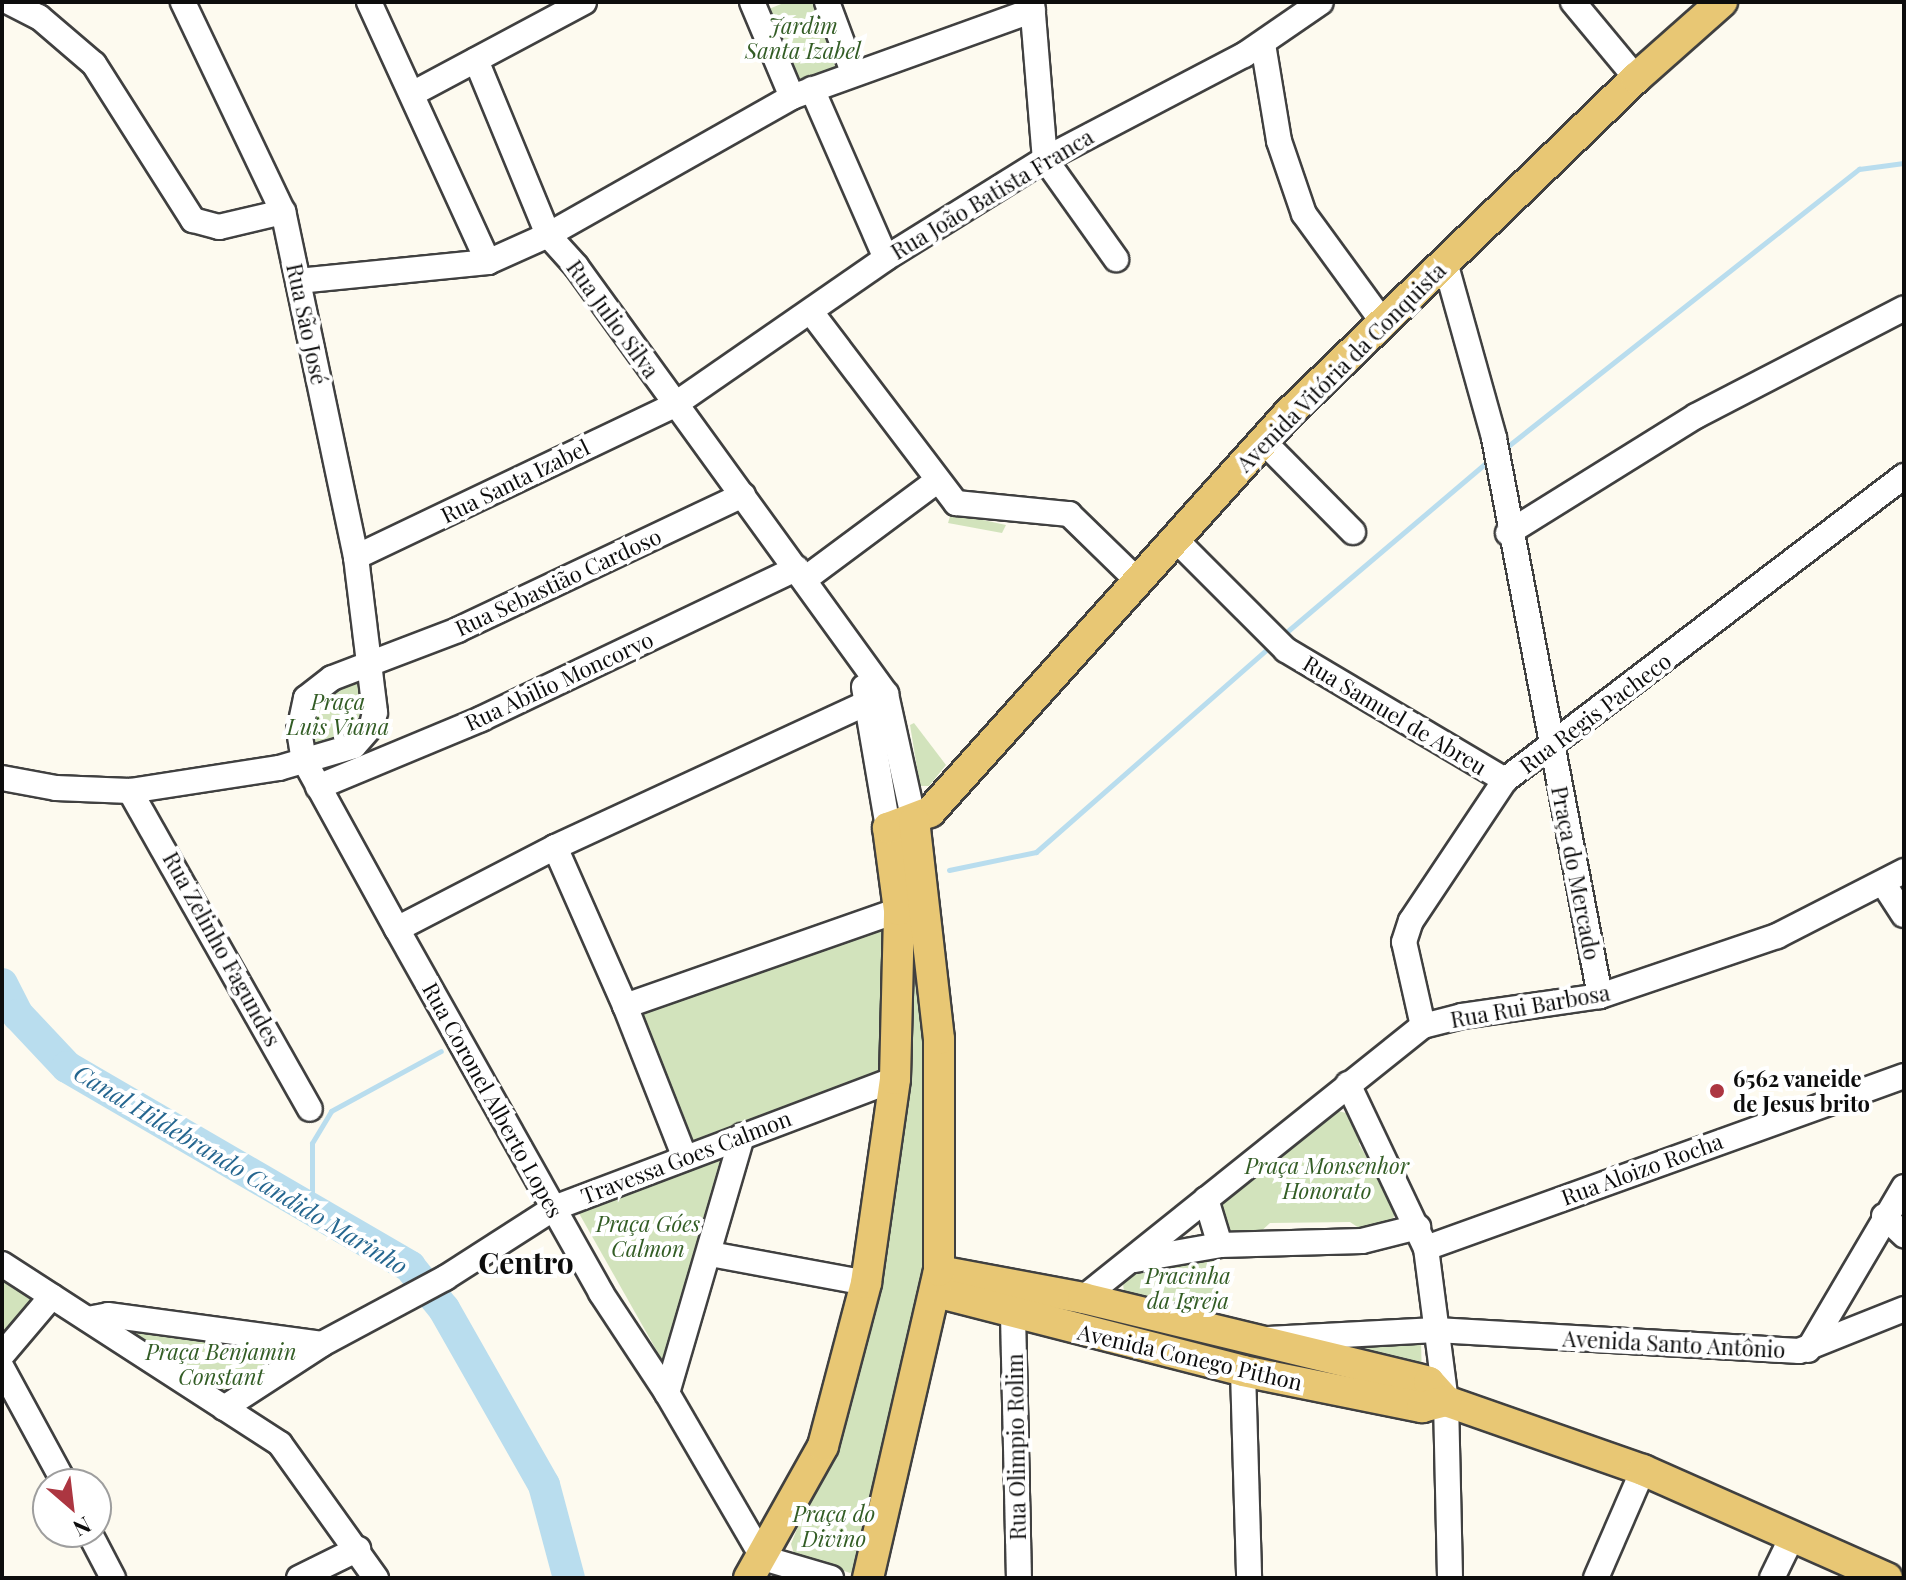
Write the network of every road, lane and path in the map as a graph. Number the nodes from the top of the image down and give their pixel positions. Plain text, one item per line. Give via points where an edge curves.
1 (9, 2) edge
2 (183, 2) edge
3 (369, 2) edge
4 (584, 2) edge
5 (752, 2) edge
6 (827, 2) edge
7 (1321, 2) edge
8 (1573, 2) edge
9 (1722, 2) edge
10 (1032, 6) edge
11 (1263, 44) junction
12 (476, 60) junction
13 (853, 72) junction
14 (1636, 78) junction
15 (802, 93) junction
16 (412, 94) junction
17 (1045, 159) junction
18 (283, 212) junction
19 (548, 235) junction
20 (886, 258) junction
21 (1116, 259) dead end
22 (488, 262) junction
23 (1445, 262) junction
24 (298, 281) junction
25 (1904, 308) edge
26 (811, 312) junction
27 (1382, 321) junction
28 (674, 405) junction
29 (1263, 441) junction
30 (937, 481) junction
31 (1899, 488) edge
32 (743, 495) junction
33 (1353, 532) dead end
34 (1508, 533) junction
35 (1177, 541) junction
36 (356, 557) junction
37 (801, 573) junction
38 (1139, 582) junction
39 (371, 665) junction
40 (875, 698) junction
41 (1551, 750) junction
42 (304, 760) junction
43 (2, 778) edge
44 (1505, 780) junction
45 (318, 787) junction
46 (130, 791) junction
47 (901, 824) junction
48 (555, 847) junction
49 (1904, 871) edge
50 (1883, 883) junction
51 (913, 909) junction
52 (1904, 915) edge
53 (397, 929) junction
54 (1600, 996) junction
55 (625, 1006) junction
56 (1423, 1026) junction
57 (1904, 1076) edge
58 (895, 1079) junction
59 (1348, 1084) junction
60 (310, 1109) dead end
61 (742, 1136) junction
62 (685, 1158) junction
63 (1904, 1187) edge
64 (1206, 1199) junction
65 (554, 1208) junction
66 (1884, 1216) junction
67 (1904, 1235) edge
68 (1422, 1238) junction
69 (1220, 1245) junction
70 (710, 1254) junction
71 (1132, 1260) junction
72 (2, 1264) edge
73 (937, 1282) junction
74 (866, 1283) junction
75 (52, 1296) junction
76 (1083, 1298) junction
77 (1904, 1309) edge
78 (1013, 1315) junction
79 (88, 1319) junction
80 (1436, 1330) junction
81 (1253, 1342) junction
82 (322, 1344) junction
83 (1808, 1350) junction
84 (2, 1355) edge
85 (2, 1368) edge
86 (1243, 1371) junction
87 (667, 1393) junction
88 (1446, 1401) junction
89 (224, 1408) junction
90 (56, 1468) edge
91 (1643, 1470) junction
92 (1792, 1537) junction
93 (97, 1548) edge
94 (358, 1549) junction
95 (758, 1570) edge
96 (113, 1578) edge
97 (299, 1578) edge
98 (376, 1578) edge
99 (831, 1578) edge
100 (868, 1578) edge
101 (1019, 1578) edge
102 (1249, 1578) edge
103 (1450, 1578) edge
104 (1596, 1578) edge
105 (1772, 1578) edge
106 (1887, 1578) edge

1 - 18 street via 39,17 94,64 193,220 219,227
2 - 18 street, Rua São José
3 - 16 street
4 - 12 street
5 - 15 street
6 - 13 street
7 - 11 street, Rua João Batista Franca
8 - 14 street
9 - 14 main road, Avenida Vitória da Conquista
10 - 13 street
10 - 17 street
11 - 17 street, Rua João Batista Franca
11 - 27 street via 1279,141 1304,214
12 - 16 street
12 - 19 street, Rua Julio Silva
13 - 15 street
14 - 23 main road, Avenida Vitória da Conquista
15 - 19 street
15 - 20 street
16 - 22 street
17 - 20 street, Rua João Batista Franca
17 - 21 street
18 - 24 street, Rua São José
19 - 22 street
19 - 28 street, Rua Julio Silva via 576,266
20 - 26 street, Rua João Batista Franca
22 - 24 street
23 - 27 main road, Avenida Vitória da Conquista
23 - 34 street, Praça do Mercado via 1494,438
24 - 36 street, Rua São José
25 - 34 street via 1696,416
26 - 28 street, Rua João Batista Franca
26 - 30 street
27 - 29 main road, Avenida Vitória da Conquista
28 - 32 street, Rua Julio Silva
28 - 36 street, Rua Santa Izabel
29 - 33 street
29 - 35 main road, Avenida Vitória da Conquista
30 - 37 street, Rua Abilio Moncorvo
30 - 38 street via 956,503 967,507 1069,514
31 - 41 street, Rua Regis Pacheco
32 - 37 street, Rua Julio Silva
32 - 39 street, Rua Sebastião Cardoso via 458,630
34 - 41 street, Praça do Mercado
35 - 38 main road, Avenida Vitória da Conquista
35 - 44 street, Rua Samuel de Abreu via 1286,650
36 - 39 street, Rua São José
37 - 40 street, Rua Julio Silva via 863,668
37 - 45 street, Rua Abilio Moncorvo
38 - 47 main road, Avenida Vitória da Conquista via 930,812
39 - 42 street via 332,678 306,698 299,730
39 - 42 street, Rua São José via 375,712 364,737 341,752
40 - 47 street
40 - 48 street
41 - 44 street, Rua Regis Pacheco
41 - 54 street, Praça do Mercado
42 - 45 street, Rua Coronel Alberto Lopes
42 - 46 street, Rua São José
43 - 46 street, Rua São José via 56,788
44 - 56 street, Rua Regis Pacheco via 1411,921 1404,942
45 - 53 street, Rua Coronel Alberto Lopes
46 - 60 street, Rua Zelinho Fagundes
47 - 51 main road
48 - 53 street
48 - 55 street
49 - 50 street, Rua Rui Barbosa
50 - 52 street
50 - 54 street, Rua Rui Barbosa via 1777,936
51 - 55 street
51 - 58 main road
51 - 73 main road via 939,1039
53 - 65 street, Rua Coronel Alberto Lopes
54 - 56 street, Rua Rui Barbosa
55 - 62 street
56 - 59 street, Rua Rui Barbosa
57 - 68 street, Rua Aloizo Rocha
58 - 61 street, Travessa Goes Calmon
58 - 74 main road
59 - 64 street, Rua Rui Barbosa
59 - 68 street
61 - 62 street, Travessa Goes Calmon
61 - 70 street
62 - 65 street, Travessa Goes Calmon
63 - 66 street
64 - 69 street
64 - 71 street, Rua Rui Barbosa
65 - 82 street, Travessa Goes Calmon via 445,1278
65 - 87 street, Rua Coronel Alberto Lopes via 601,1293
66 - 67 street
66 - 83 street
68 - 69 street, Rua Aloizo Rocha
68 - 80 street
69 - 71 street, Rua Aloizo Rocha
70 - 74 street
70 - 87 street
71 - 76 street, Rua Rui Barbosa
72 - 75 street
73 - 76 main road, Avenida Conego Pithon
73 - 78 main road, Avenida Conego Pithon
73 - 100 main road
74 - 95 main road via 823,1446
75 - 79 street
75 - 84 street
76 - 81 main road, Avenida Conego Pithon
77 - 83 street, Avenida Santo Antônio
78 - 86 main road, Avenida Conego Pithon
78 - 101 street, Rua Olimpio Rolim
79 - 82 street via 108,1315
79 - 89 street
80 - 81 street, Avenida Santo Antônio via 1302,1334
80 - 83 street, Avenida Santo Antônio
80 - 88 street
81 - 88 main road, Avenida Conego Pithon via 1429,1382
82 - 89 street
85 - 90 street
86 - 88 main road, Avenida Conego Pithon via 1422,1407
86 - 102 street
87 - 95 street, Rua Coronel Alberto Lopes
88 - 91 main road, Avenida Conego Pithon
88 - 103 street
89 - 94 street via 280,1444
91 - 92 main road, Avenida Conego Pithon
91 - 104 street
92 - 105 street
92 - 106 main road, Avenida Conego Pithon
93 - 96 street
94 - 97 street
94 - 98 street
95 - 99 street

